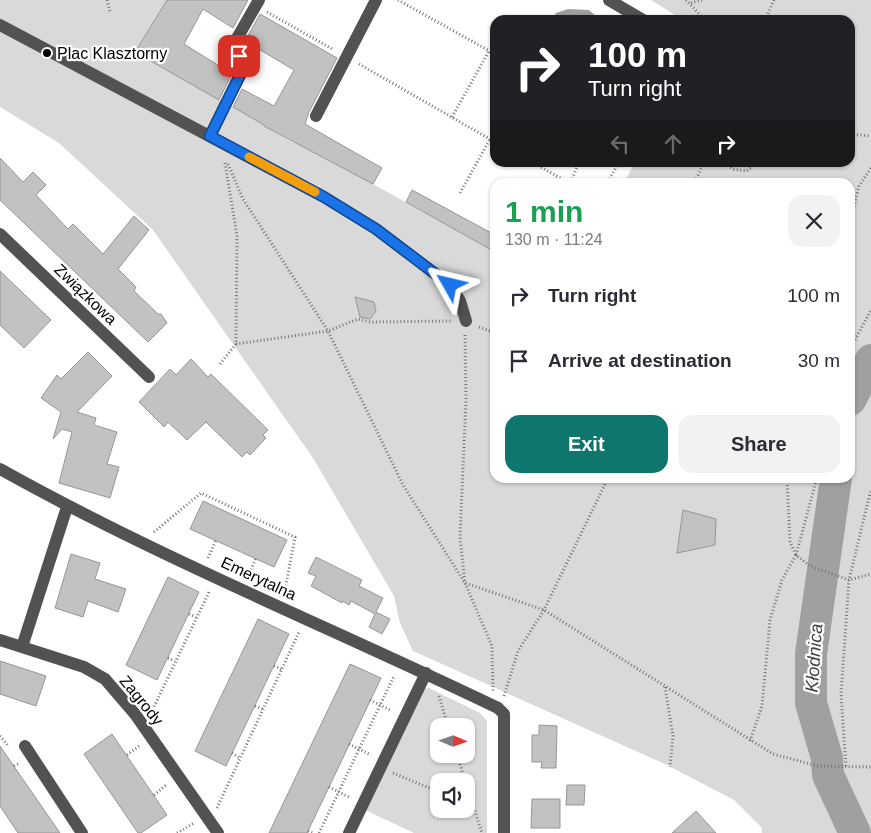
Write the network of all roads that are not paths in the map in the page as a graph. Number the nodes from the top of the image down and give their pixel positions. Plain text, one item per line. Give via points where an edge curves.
1 (376, 0) edge
2 (609, 0) edge
3 (258, 3) edge
4 (634, 15) edge
5 (0, 25) edge
6 (316, 116) dead end
7 (210, 136) junction
8 (0, 234) edge
9 (466, 321) road end
10 (149, 377) dead end
11 (0, 469) edge
12 (67, 507) junction
13 (0, 640) edge
14 (22, 647) junction
15 (423, 677) junction
16 (25, 746) dead end
17 (82, 833) edge
18 (218, 833) edge
19 (349, 833) edge
20 (504, 833) edge

1 - 6 street
2 - 4 street
3 - 7 street via 236,40 242,71
5 - 7 street
7 - 9 street via 324,197 376,229 450,285 460,301
8 - 10 street, Związkowa
11 - 12 street, Emerytalna
12 - 14 street
12 - 15 street, Emerytalna
13 - 14 street, Zagrody
14 - 18 street, Zagrody via 84,668 105,679 135,714
15 - 19 street
15 - 20 street, Emerytalna via 501,711
16 - 17 street

